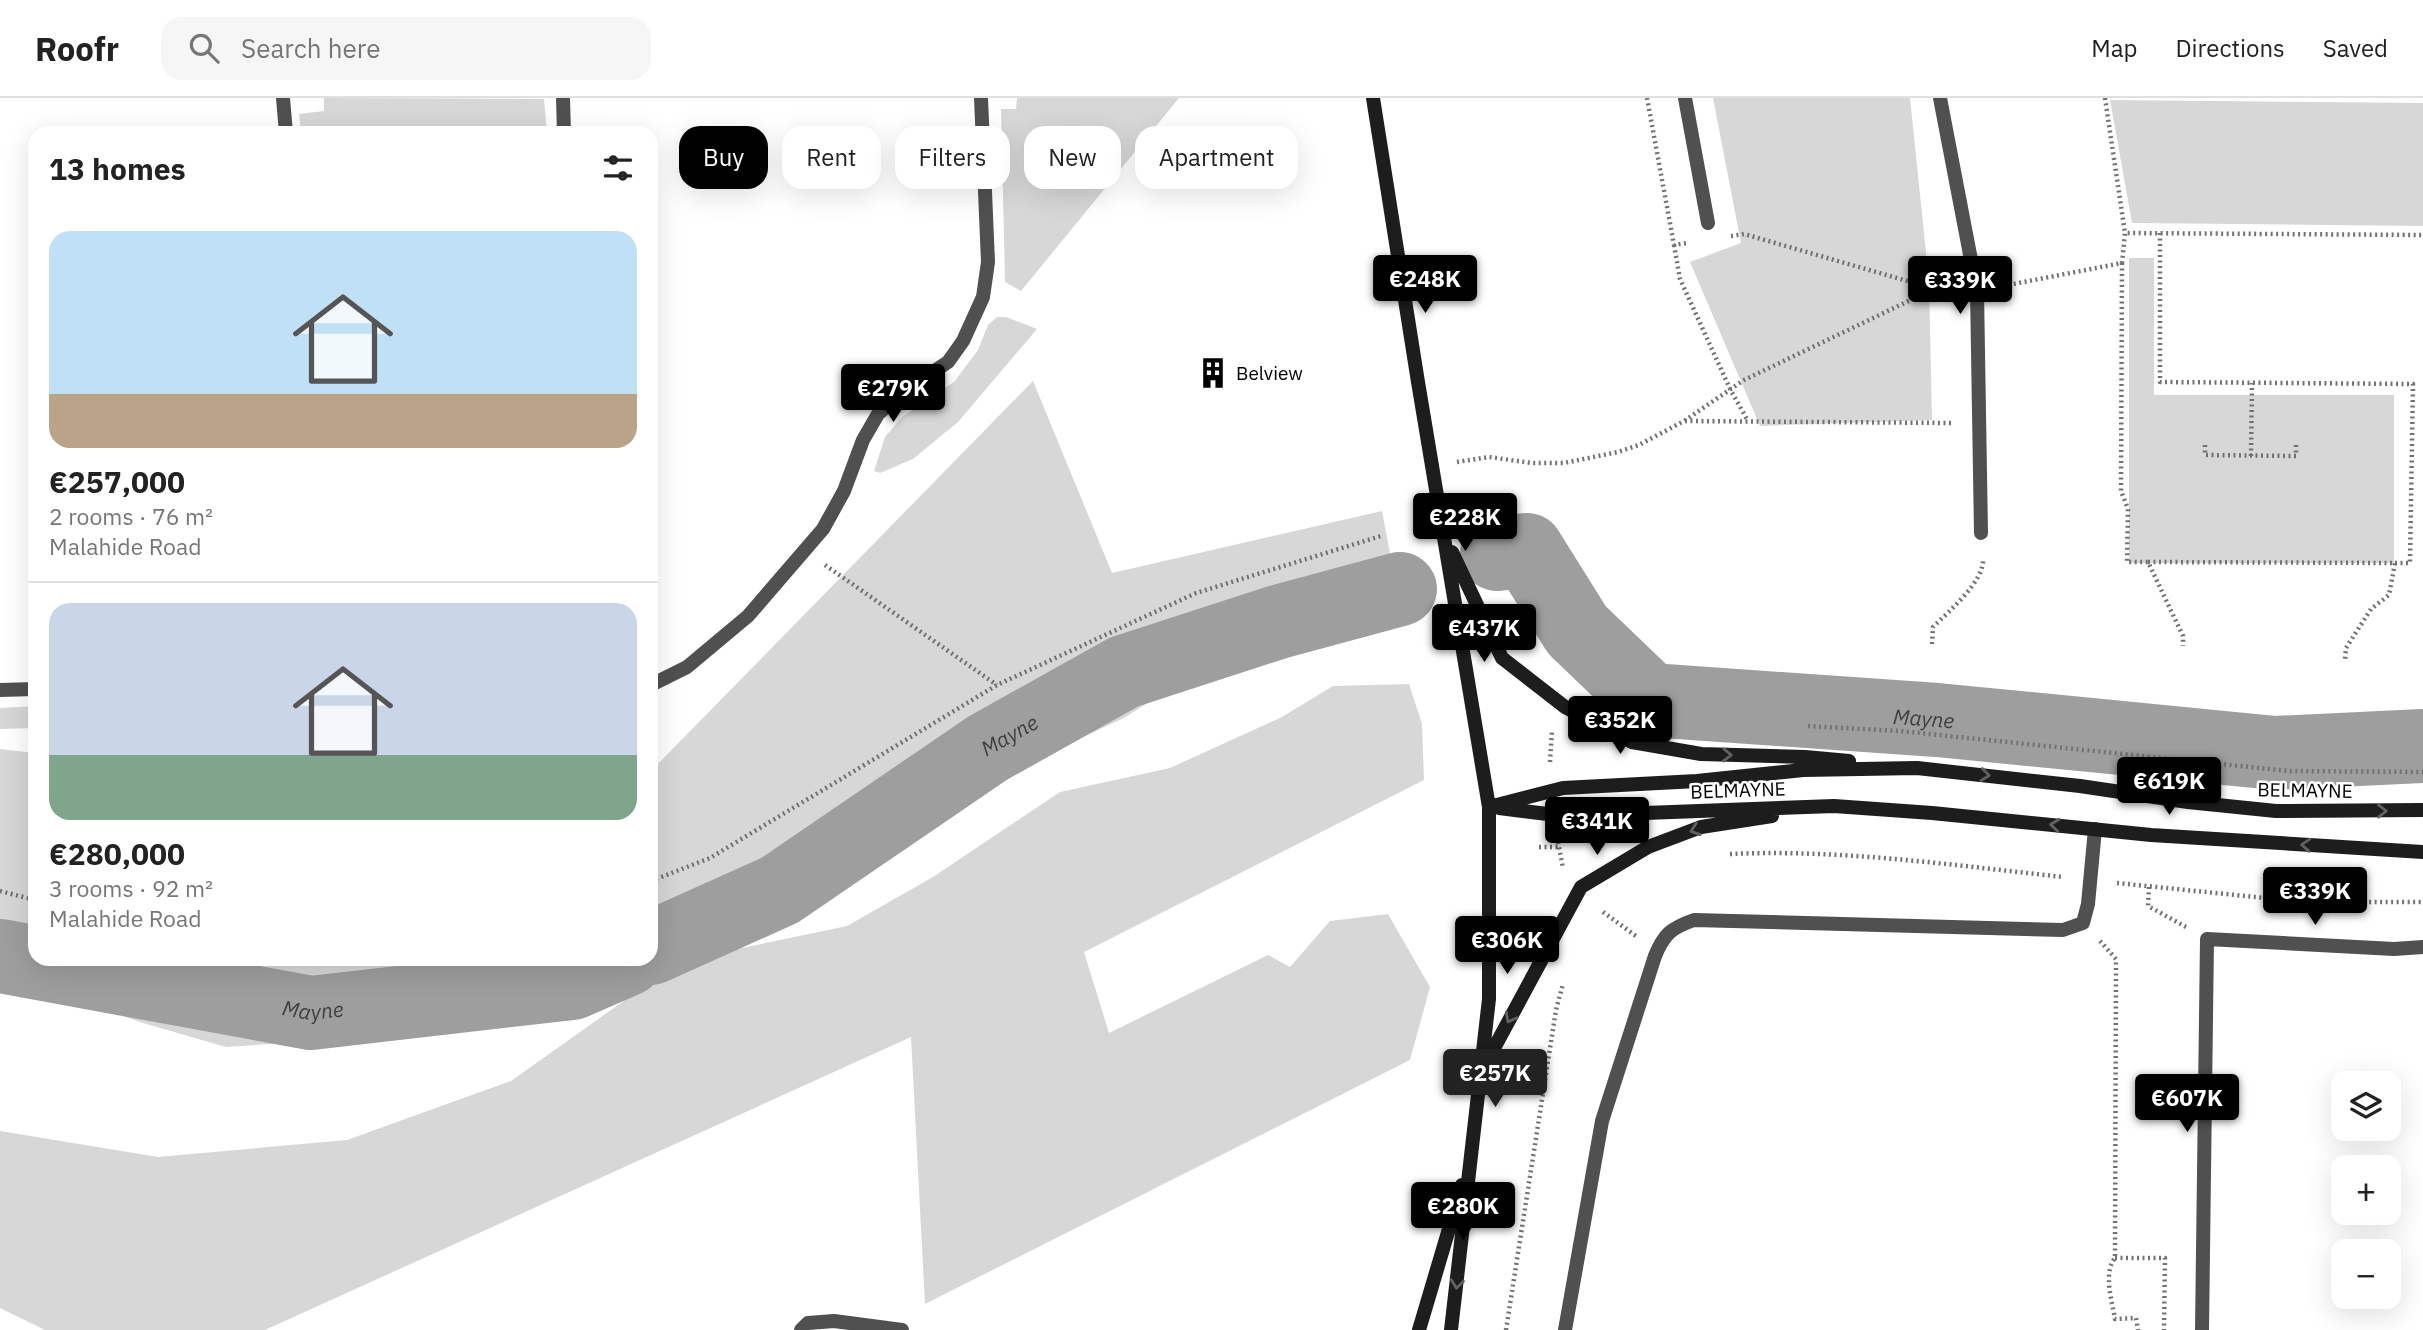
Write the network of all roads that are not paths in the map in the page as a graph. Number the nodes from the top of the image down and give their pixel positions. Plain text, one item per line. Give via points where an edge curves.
1 (283, 98) edge
2 (563, 98) edge
3 (981, 98) edge
4 (1373, 98) edge
5 (1685, 98) edge
6 (1940, 98) edge
7 (285, 126) edge
8 (564, 126) edge
9 (1708, 223) dead end
10 (1981, 533) road end
11 (1444, 536) junction
12 (658, 682) edge
13 (28, 688) edge
14 (0, 690) edge
15 (1917, 768) junction
16 (1834, 806) junction
17 (1489, 807) junction
18 (2423, 810) edge
19 (2095, 829) junction
20 (2423, 852) edge
21 (2423, 947) edge
22 (1482, 1070) junction
23 (1474, 1144) junction
24 (801, 1330) edge
25 (902, 1330) edge
26 (1419, 1330) edge
27 (1451, 1330) edge
28 (1565, 1330) edge
29 (2202, 1330) edge

1 - 7 street
2 - 8 street
3 - 12 street via 988,262 983,298 963,341 948,362 878,414 823,528 748,616 687,667
4 - 11 street
5 - 9 street
6 - 10 street via 1977,291
11 -> 15 street via 1502,658 1564,707 1632,742 1700,754 1805,757
11 - 17 street
13 - 14 street
15 - 17 street, BELMAYNE via 1803,770 1563,788
15 -> 18 street, BELMAYNE via 2276,811
16 - 17 street, BELMAYNE via 1564,816
19 -> 16 street, BELMAYNE
16 -> 22 street via 1701,827 1648,848 1581,887
17 - 22 street via 1489,999
20 -> 19 street, BELMAYNE
19 - 28 street via 2083,922 2063,930 1694,920 1675,927 1660,944 1602,1121
21 - 29 street via 2207,939
22 - 23 street
23 - 26 street
23 -> 27 street
24 - 25 street via 808,1323 834,1321

